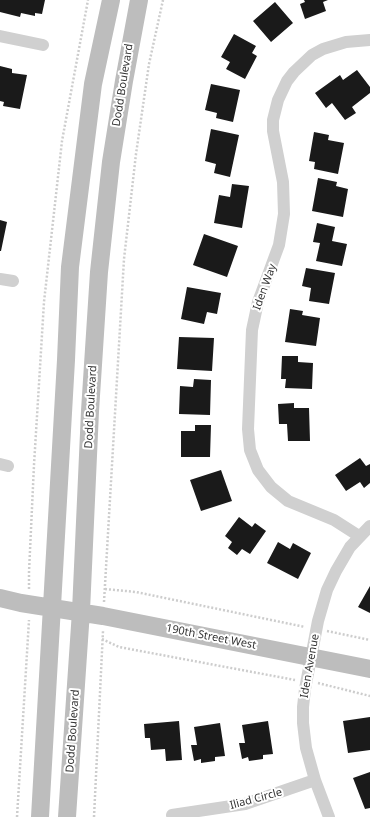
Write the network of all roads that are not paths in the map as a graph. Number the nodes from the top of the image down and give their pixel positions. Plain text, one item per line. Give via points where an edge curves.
1 (111, 0) edge
2 (139, 0) edge
3 (0, 36) edge
4 (370, 40) edge
5 (43, 45) dead end
6 (0, 279) edge
7 (13, 282) dead end
8 (370, 526) edge
9 (359, 536) junction
10 (0, 598) edge
11 (52, 608) junction
12 (81, 612) junction
13 (310, 657) junction
14 (370, 669) edge
15 (315, 780) junction
16 (172, 815) dead end
17 (40, 817) edge
18 (67, 817) edge
19 (329, 817) edge

1 - 11 main road via 93,84 70,267
2 - 12 main road, Dodd Boulevard via 114,146 99,272
3 - 5 street
4 - 9 street, Iden Way via 346,42 312,56 294,72 278,100 273,131 283,182 284,214 279,245 253,323 248,429 250,450 258,470 271,487 288,501 334,520
6 - 7 street
8 - 9 street, Iden Avenue
9 - 13 street, Iden Avenue via 332,580
10 - 11 main road, 190th Street West
11 - 12 main road, 190th Street West
11 - 17 main road
12 - 13 main road, 190th Street West
12 - 18 main road, Dodd Boulevard
13 - 14 main road, 190th Street West
13 - 15 street, Iden Avenue via 303,723 306,748
15 - 16 street, Iliad Circle via 244,804
15 - 19 street, Iden Avenue

